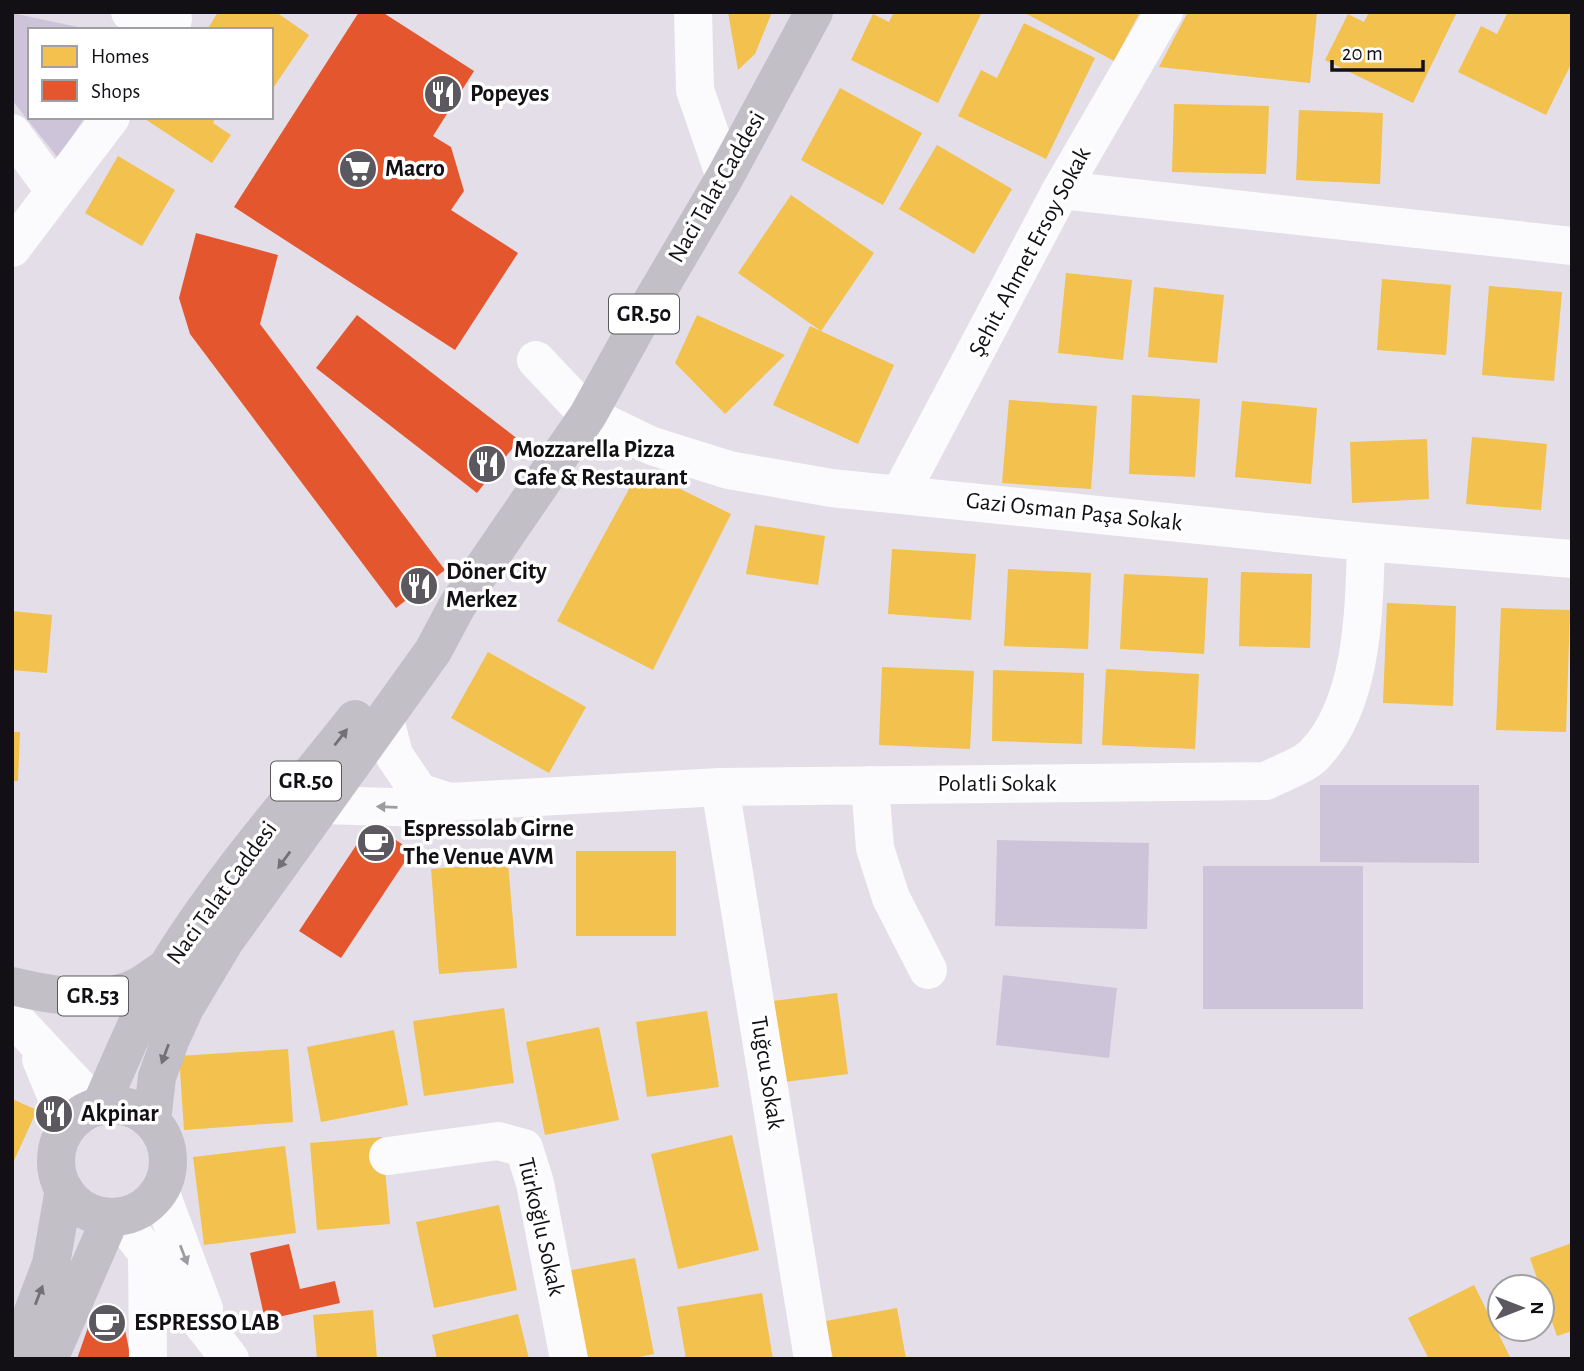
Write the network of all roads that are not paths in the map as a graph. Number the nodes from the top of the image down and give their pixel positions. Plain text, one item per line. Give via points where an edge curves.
1 (130, 12) edge
2 (693, 12) edge
3 (814, 12) edge
4 (1164, 12) edge
5 (173, 20) edge
6 (109, 119) edge
7 (12, 133) edge
8 (725, 177) junction
9 (54, 190) junction
10 (1061, 190) junction
11 (1572, 246) edge
12 (12, 248) edge
13 (536, 360) dead end
14 (588, 415) junction
15 (900, 494) junction
16 (1366, 542) junction
17 (1572, 552) edge
18 (1571, 559) edge
19 (457, 606) junction
20 (385, 719) junction
21 (870, 785) junction
22 (720, 787) junction
23 (449, 802) junction
24 (324, 805) junction
25 (167, 967) junction
26 (928, 970) dead end
27 (12, 986) edge
28 (22, 1027) edge
29 (99, 1106) junction
30 (152, 1121) junction
31 (62, 1134) junction
32 (388, 1156) dead end
33 (64, 1189) junction
34 (160, 1191) junction
35 (115, 1217) junction
36 (147, 1255) junction
37 (223, 1350) edge
38 (24, 1353) edge
39 (148, 1359) edge
40 (569, 1359) edge
41 (813, 1359) edge

1 - 5 street
2 - 8 street via 695,90
3 - 8 main road, Naci Talat Caddesi / GR.50
4 - 10 street, Şehit. Ahmet Ersoy Sokak
6 - 9 street
7 - 9 street
8 - 14 main road, Naci Talat Caddesi / GR.50
9 - 12 street
10 - 11 street
10 - 15 street, Şehit. Ahmet Ersoy Sokak
13 - 14 street
14 - 15 street, Gazi Osman Paşa Sokak via 652,446 729,470 831,488
14 - 19 main road, Naci Talat Caddesi / GR.50
15 - 16 street, Gazi Osman Paşa Sokak
16 - 18 street, Gazi Osman Paşa Sokak
16 - 21 street, Polatli Sokak via 1364,614 1351,686 1336,724 1313,756 1266,781
17 - 18 street
19 - 20 main road, Naci Talat Caddesi / GR.50 via 433,651
25 -> 19 main road, Naci Talat Caddesi / GR.50 via 210,901 386,678
20 - 23 street, Polatli Sokak via 394,755 419,792
20 - 24 main road, Naci Talat Caddesi / GR.50
21 - 22 street, Polatli Sokak
21 - 26 street via 876,848 891,898
22 - 23 street, Polatli Sokak
22 - 41 street, Tuğcu Sokak
23 -> 24 street, Polatli Sokak via 424,808
24 -> 30 main road, Naci Talat Caddesi / GR.50 via 225,941 185,1007 157,1077
25 - 27 main road, GR.53 via 137,987 116,993 55,995
25 - 29 main road, Naci Talat Caddesi / GR.50
28 - 29 street, GR.53
28 - 31 street, GR.53 via 57,1098
29 - 30 main road via 129,1106
29 - 31 main road via 82,1112
30 - 34 main road via 169,1155 168,1174
31 - 33 main road via 56,1152
32 - 40 street, Türkoğlu Sokak via 498,1141 524,1148
33 - 35 main road via 76,1204 92,1213
38 -> 33 main road via 51,1264
34 - 35 main road via 135,1213
34 -> 37 street
35 - 36 street
35 - 38 main road
36 - 37 street
36 - 39 street

